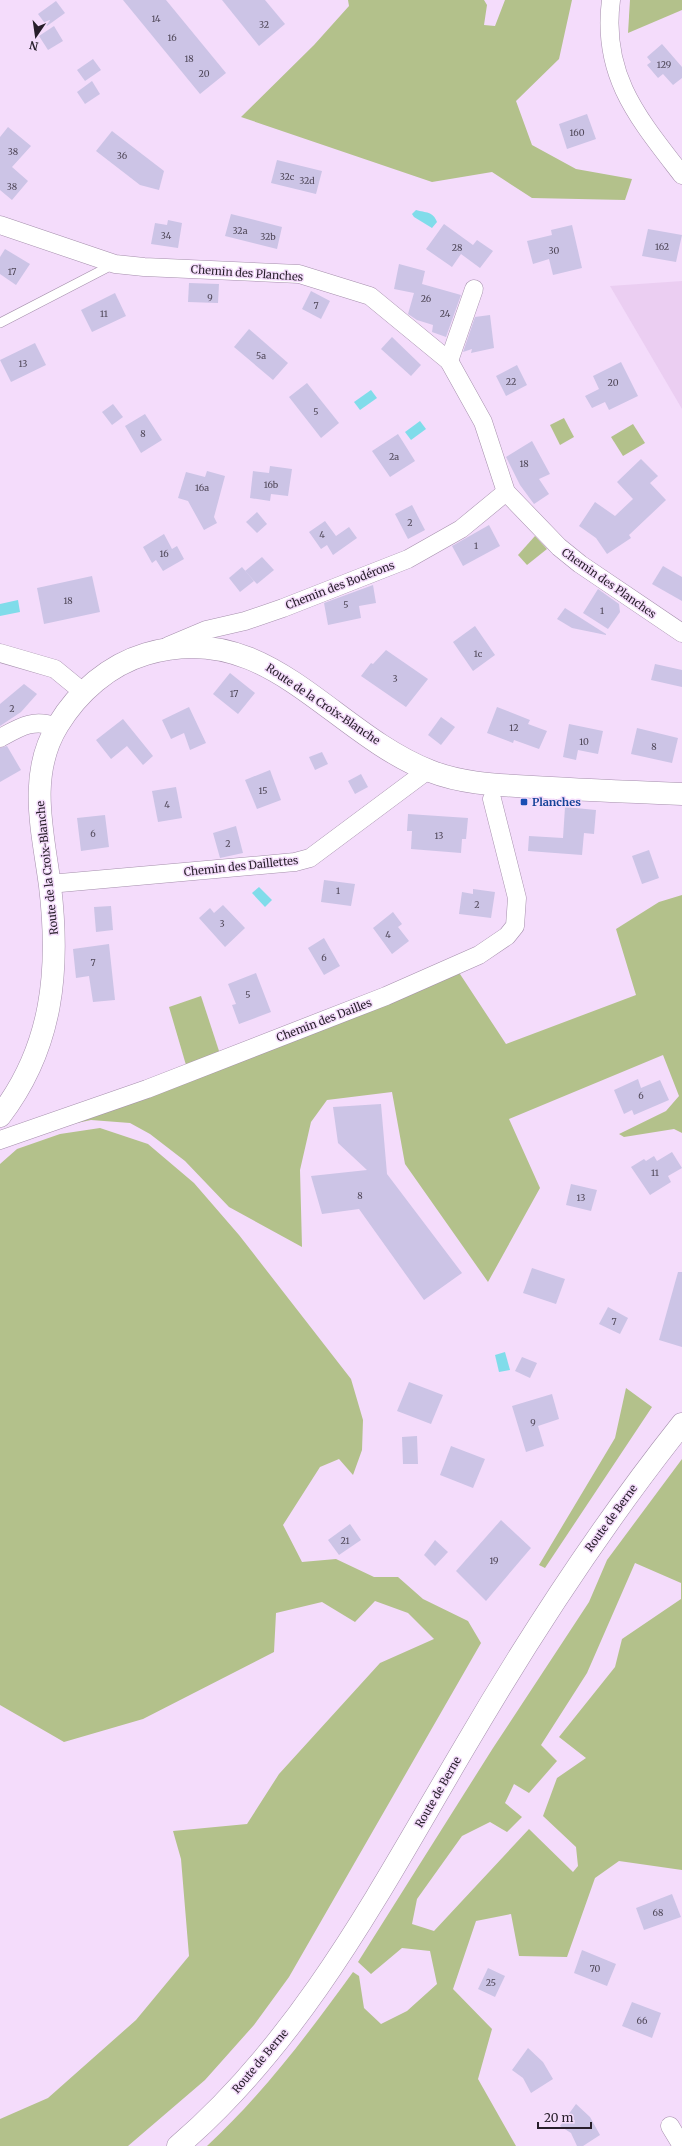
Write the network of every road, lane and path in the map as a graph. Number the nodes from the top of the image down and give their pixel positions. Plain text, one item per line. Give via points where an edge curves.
1 (611, 0) edge
2 (682, 175) edge
3 (0, 225) edge
4 (115, 264) junction
5 (474, 289) dead end
6 (0, 323) edge
7 (449, 361) junction
8 (506, 492) junction
9 (682, 633) edge
10 (160, 650) junction
11 (0, 653) edge
12 (83, 692) junction
13 (56, 727) junction
14 (0, 738) edge
15 (428, 770) junction
16 (682, 794) edge
17 (492, 799) dead end
18 (49, 884) junction
19 (0, 1116) edge
20 (0, 1140) edge
21 (682, 1424) edge
22 (670, 2126) dead end
23 (178, 2146) edge
24 (682, 2146) edge

1 - 2 street via 610,34 622,87 638,118
3 - 4 street, Chemin des Planches
4 - 6 lane
4 - 7 street, Chemin des Planches via 299,274 370,296
5 - 7 street
7 - 8 street, Chemin des Planches via 483,422
8 - 9 street, Chemin des Planches via 569,556
8 - 10 street, Chemin des Bodérons via 461,529 408,559 283,608 245,621 206,630
10 - 12 street, Route de la Croix-Blanche via 129,660 107,672
10 - 15 street, Route de la Croix-Blanche via 202,646 242,654 271,667 384,746
11 - 12 street via 56,669
12 - 13 street, Route de la Croix-Blanche
13 - 14 street via 46,723 27,724
13 - 18 street, Route de la Croix-Blanche via 48,743 40,782 40,824
15 - 16 street, Route de la Croix-Blanche via 477,783
15 - 18 street, Chemin des Daillettes via 310,858 295,862
17 - 20 street, Chemin des Dailles via 517,898 515,926 506,936 479,955 386,996 147,1089
18 - 19 street, Route de la Croix-Blanche via 55,961 51,998 38,1051 19,1089
21 - 23 street, Route de Berne via 612,1516 553,1602 363,1918 317,1989 266,2057 212,2115
22 - 24 street

